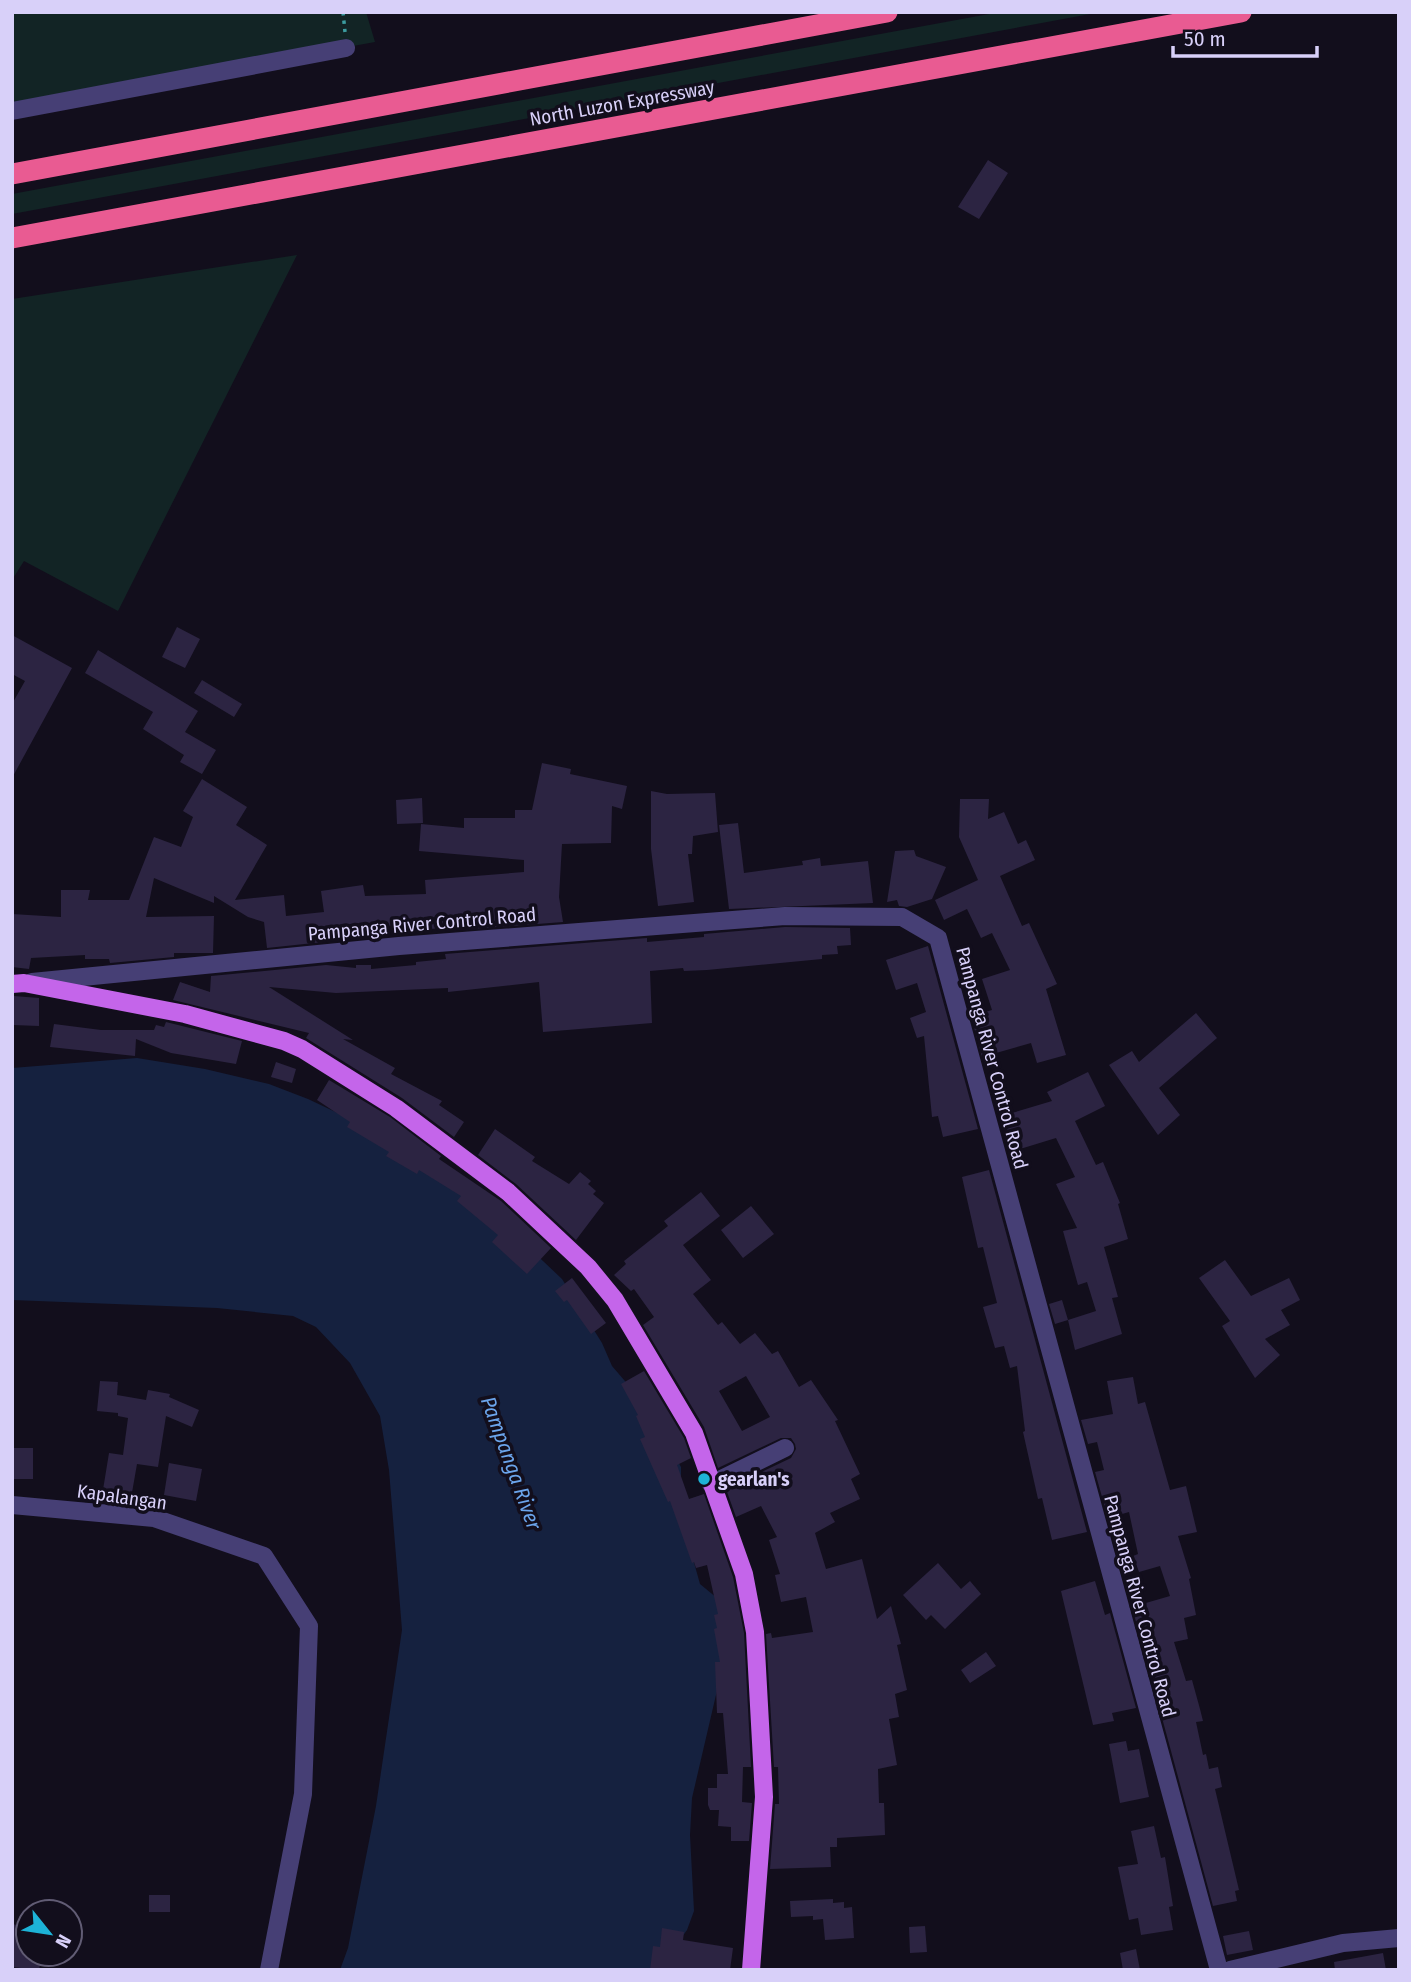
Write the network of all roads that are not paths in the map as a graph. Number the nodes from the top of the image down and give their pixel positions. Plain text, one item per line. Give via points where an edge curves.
1 (887, 12) edge
2 (1241, 12) edge
3 (346, 48) dead end
4 (12, 111) edge
5 (12, 174) edge
6 (12, 238) edge
7 (18, 983) edge
8 (785, 1448) dead end
9 (711, 1484) junction
10 (12, 1505) edge
11 (1399, 1938) edge
12 (269, 1970) edge
13 (751, 1970) edge
14 (1219, 1970) edge
15 (1230, 1970) edge

1 - 5 highway, North Luzon Expressway
2 - 6 highway, North Luzon Expressway
3 - 4 street
7 - 9 main road via 185,1014 284,1041 442,1140 553,1233 615,1300 694,1433
7 - 14 street, Pampanga River Control Road via 785,916 902,917 938,937
8 - 9 street
9 - 13 main road via 744,1574 755,1632 764,1797
10 - 12 street, Kapalangan via 153,1518 264,1556 309,1626 303,1794
11 - 15 street via 1343,1943

